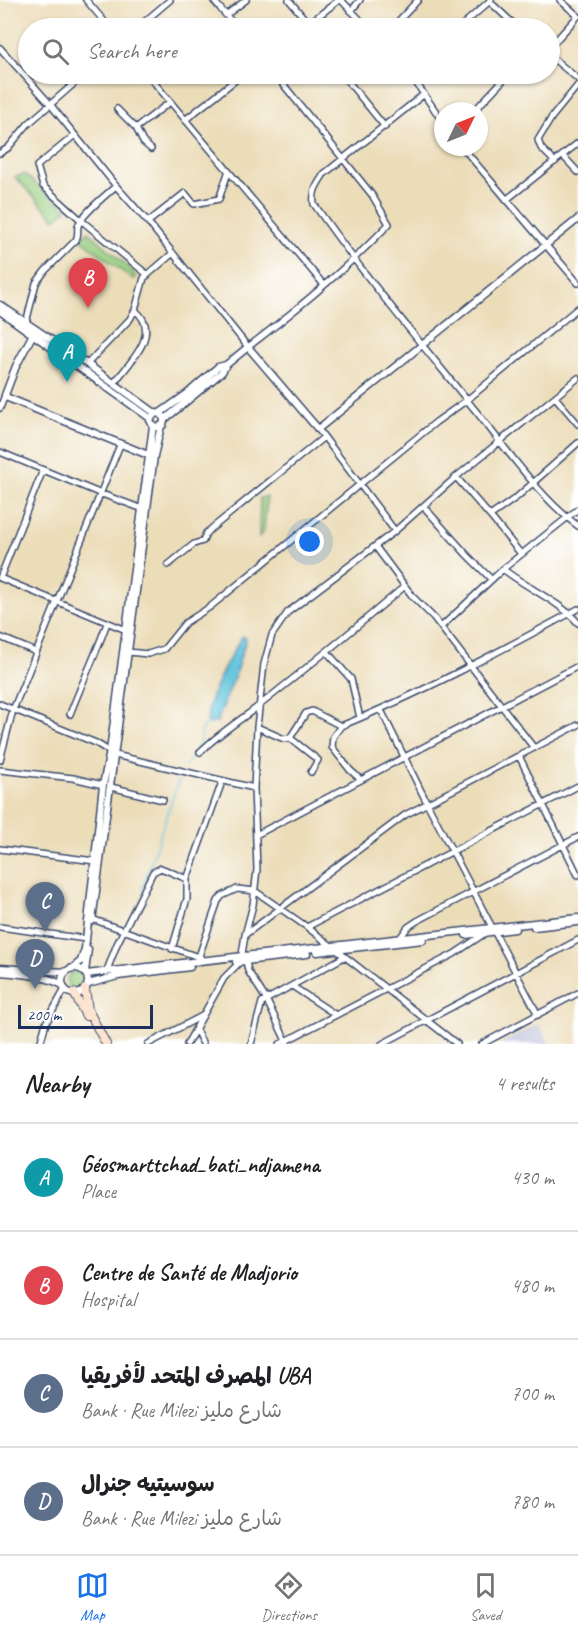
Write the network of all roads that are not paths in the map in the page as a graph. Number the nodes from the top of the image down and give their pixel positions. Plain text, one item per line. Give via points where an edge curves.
1 (86, 0) edge
2 (170, 0) edge
3 (213, 0) edge
4 (246, 0) edge
5 (289, 0) edge
6 (340, 0) edge
7 (360, 0) edge
8 (418, 0) edge
9 (560, 0) edge
10 (489, 1) edge
11 (351, 11) junction
12 (226, 15) junction
13 (578, 16) edge
14 (101, 18) edge
15 (149, 18) edge
16 (229, 18) edge
17 (304, 18) edge
18 (317, 18) edge
19 (358, 18) edge
20 (401, 18) edge
21 (470, 18) edge
22 (507, 18) edge
23 (560, 35) edge
24 (0, 48) edge
25 (560, 65) edge
26 (18, 68) edge
27 (578, 79) edge
28 (32, 84) edge
29 (73, 84) edge
30 (155, 84) edge
31 (230, 84) edge
32 (283, 84) edge
33 (350, 84) edge
34 (418, 84) edge
35 (500, 84) edge
36 (578, 85) edge
37 (423, 94) junction
38 (170, 102) junction
39 (483, 102) edge
40 (50, 104) junction
41 (117, 109) dead end
42 (434, 109) edge
43 (185, 120) junction
44 (384, 127) junction
45 (136, 128) junction
46 (75, 135) junction
47 (578, 143) edge
48 (151, 149) dead end
49 (0, 153) edge
50 (469, 156) edge
51 (563, 156) junction
52 (344, 158) junction
53 (555, 162) junction
54 (578, 172) edge
55 (228, 173) junction
56 (116, 186) junction
57 (506, 200) junction
58 (578, 219) edge
59 (82, 221) junction
60 (148, 222) junction
61 (546, 245) junction
62 (173, 254) junction
63 (353, 260) junction
64 (148, 275) junction
65 (578, 283) edge
66 (324, 285) junction
67 (0, 305) edge
68 (578, 308) edge
69 (135, 310) junction
70 (0, 311) edge
71 (26, 323) junction
72 (33, 334) junction
73 (422, 346) junction
74 (249, 347) junction
75 (87, 364) junction
76 (226, 365) junction
77 (578, 378) edge
78 (114, 383) junction
79 (5, 395) junction
80 (555, 397) junction
81 (467, 400) junction
82 (0, 408) edge
83 (155, 415) junction
84 (163, 423) junction
85 (578, 424) edge
86 (153, 426) junction
87 (318, 429) junction
88 (324, 437) junction
89 (501, 441) junction
90 (578, 443) edge
91 (120, 445) junction
92 (0, 452) edge
93 (148, 455) junction
94 (43, 470) junction
95 (456, 477) junction
96 (533, 481) junction
97 (360, 485) junction
98 (99, 494) junction
99 (424, 507) junction
100 (145, 509) junction
101 (578, 509) edge
102 (490, 516) junction
103 (567, 519) junction
104 (578, 526) edge
105 (395, 531) junction
106 (375, 546) junction
107 (521, 554) junction
108 (168, 566) dead end
109 (503, 569) junction
110 (0, 578) edge
111 (491, 579) junction
112 (405, 586) junction
113 (56, 601) junction
114 (578, 609) edge
115 (570, 613) junction
116 (107, 623) junction
117 (578, 623) edge
118 (441, 627) junction
119 (126, 630) junction
120 (0, 637) edge
121 (36, 652) junction
122 (128, 652) junction
123 (327, 652) junction
124 (470, 664) junction
125 (578, 666) edge
126 (0, 704) edge
127 (502, 705) junction
128 (258, 706) junction
129 (13, 710) junction
130 (381, 710) junction
131 (70, 714) dead end
132 (360, 718) junction
133 (578, 725) edge
134 (341, 726) junction
135 (257, 727) junction
136 (290, 738) junction
137 (534, 748) junction
138 (200, 752) dead end
139 (113, 753) junction
140 (404, 756) junction
141 (519, 756) junction
142 (0, 760) edge
143 (0, 770) edge
144 (311, 772) dead end
145 (360, 779) junction
146 (222, 782) junction
147 (103, 785) junction
148 (578, 786) edge
149 (111, 787) junction
150 (254, 788) junction
151 (163, 801) dead end
152 (427, 803) junction
153 (542, 803) junction
154 (256, 835) junction
155 (578, 837) edge
156 (561, 845) junction
157 (0, 849) edge
158 (453, 851) junction
159 (95, 861) junction
160 (578, 875) edge
161 (187, 879) junction
162 (255, 891) junction
163 (474, 891) junction
164 (280, 908) junction
165 (92, 919) junction
166 (578, 920) edge
167 (0, 927) edge
168 (307, 927) junction
169 (125, 930) junction
170 (495, 930) junction
171 (484, 933) junction
172 (245, 935) junction
173 (400, 938) junction
174 (86, 939) junction
175 (578, 940) edge
176 (333, 948) junction
177 (172, 949) junction
178 (344, 957) junction
179 (243, 958) junction
180 (197, 961) junction
181 (73, 968) junction
182 (0, 970) edge
183 (66, 972) junction
184 (515, 972) junction
185 (85, 973) junction
186 (106, 973) junction
187 (86, 986) junction
188 (292, 986) junction
189 (64, 987) junction
190 (385, 990) junction
191 (74, 993) junction
192 (578, 993) edge
193 (266, 999) junction
194 (336, 1015) junction
195 (538, 1015) junction
196 (202, 1016) junction
197 (426, 1021) junction
198 (196, 1030) junction
199 (284, 1043) edge
200 (40, 1044) edge
201 (100, 1044) edge
202 (106, 1044) edge
203 (148, 1044) edge
204 (187, 1044) edge
205 (203, 1044) edge
206 (251, 1044) edge
207 (382, 1044) edge
208 (456, 1044) edge
209 (482, 1044) edge

1 - 14 street
2 - 15 street
3 - 12 street
4 - 12 street
5 - 17 street
6 - 11 street
6 - 18 street
7 - 11 street
8 - 20 street
9 - 13 street
10 - 21 street
10 - 22 street
11 - 19 street
12 - 16 street
13 - 23 street
24 - 26 street
25 - 27 street
28 - 40 street
29 - 40 street
30 - 38 street
31 - 43 street
32 - 52 street
33 - 44 street
34 - 37 street
35 - 39 street
36 - 53 street via 538,140 540,148
37 - 42 street
37 - 44 street
38 - 43 street
38 - 45 street
40 - 46 street
40 - 49 street
41 - 45 street
43 - 55 street
44 - 52 street
45 - 48 street
46 - 56 street
46 - 59 street via 37,166 43,186
47 - 51 street
50 - 57 street
51 - 53 street
51 - 54 street
52 - 63 street via 324,174 312,195 314,204
52 - 63 street via 389,224
53 - 57 street
55 - 60 street via 219,199 194,204 185,193
55 - 66 street
56 - 59 street
56 - 60 street
57 - 61 street
58 - 61 street
59 - 64 street
59 - 71 street via 76,240 36,283
60 - 62 street
61 - 65 street
61 - 73 street
62 - 64 street
62 - 74 street
63 - 66 street
63 - 73 street
64 - 69 street via 141,285
66 - 74 street
67 - 71 street
68 - 81 street
69 - 75 street
69 - 78 street via 147,332
70 - 72 street
71 - 75 street
72 - 79 street
72 - 83 street
73 - 81 street
73 - 87 street
74 - 76 street
74 - 87 street
75 - 78 street
76 - 83 street
76 - 84 street
77 - 80 street
78 - 83 street
79 - 82 street
79 - 91 street
80 - 85 street
80 - 89 street
81 - 89 street
81 - 97 street
83 - 84 street
83 - 86 street via 150,422
84 - 86 street
84 - 100 street
86 - 93 street
87 - 88 street
88 - 97 street
88 - 108 street via 206,533 203,541
89 - 95 street
89 - 96 street
90 - 96 street
91 - 93 street
91 - 98 street
92 - 94 street
93 - 100 street
94 - 98 street
94 - 110 street
95 - 99 street
95 - 102 street
96 - 102 street
96 - 103 street
97 - 105 street
97 - 122 street via 185,623 164,649 148,654
98 - 100 street
98 - 113 street
99 - 105 street
99 - 111 street
100 - 119 street
100 - 122 street
101 - 103 street
102 - 107 street
103 - 104 street
103 - 107 street
105 - 106 street
106 - 112 street
106 - 128 street via 303,599 278,625 268,646
107 - 109 street
109 - 111 street
109 - 115 street
110 - 113 street
111 - 118 street
112 - 118 street
112 - 123 street
113 - 116 street
113 - 121 street
114 - 115 street
115 - 117 street
115 - 124 street
116 - 119 street
116 - 131 street
118 - 124 street
119 - 139 street
120 - 121 street
121 - 129 street
122 - 139 street
123 - 128 street
123 - 132 street via 351,679
124 - 127 street
124 - 130 street
125 - 127 street
126 - 129 street
127 - 137 street
127 - 140 street
128 - 135 street
128 - 138 street
129 - 139 street
129 - 142 street
130 - 132 street
130 - 140 street
132 - 134 street
133 - 137 street
134 - 136 street via 315,711 309,712
134 - 145 street via 333,737 332,747
135 - 136 street
135 - 150 street
136 - 144 street via 318,760
137 - 141 street
139 - 146 street
139 - 147 street
139 - 149 street
140 - 145 street
140 - 152 street
141 - 152 street
141 - 153 street
143 - 147 street
145 - 154 street
146 - 150 street
146 - 161 street
147 - 159 street
148 - 153 street
149 - 151 street
149 - 165 street
150 - 154 street
152 - 158 street
152 - 164 street via 385,828
153 - 156 street
153 - 158 street
154 - 162 street
155 - 156 street
156 - 160 street
156 - 163 street
157 - 159 street
158 - 163 street
158 - 168 street
159 - 174 street
161 - 169 street via 161,868 153,872
161 - 177 street via 187,899
162 - 164 street
162 - 172 street
162 - 180 street via 237,889 222,896
163 - 170 street
163 - 173 street via 408,927
164 - 168 street
164 - 172 street
165 - 169 street
165 - 185 street
166 - 170 street
167 - 174 street
168 - 176 street
169 - 177 street
169 - 186 street
170 - 171 street
170 - 173 street
170 - 184 street
171 - 176 street
171 - 190 street via 454,954
172 - 179 street
173 - 176 street
174 - 181 street via 84,955
175 - 184 street
176 - 178 street
176 - 179 street
177 - 180 street
178 - 188 street
178 - 190 street
179 - 180 street
179 - 187 street via 117,976
179 - 193 street
179 - 196 street via 224,978
180 - 186 street
181 - 183 street
181 - 185 street
182 - 183 street
182 - 189 street via 50,978
183 - 189 street
184 - 195 street
184 - 197 street
185 - 186 street
185 - 187 street
187 - 191 street via 82,992
187 - 202 main road via 88,1010
188 - 193 street
188 - 194 street
189 - 191 street
189 - 200 street
190 - 194 street
190 - 197 street
191 - 201 main road
192 - 195 street
193 - 199 street
193 - 206 street via 260,1004
194 - 199 street
195 - 209 street
196 - 198 street
196 - 203 street
197 - 207 street
197 - 208 street
198 - 204 street
198 - 205 street

